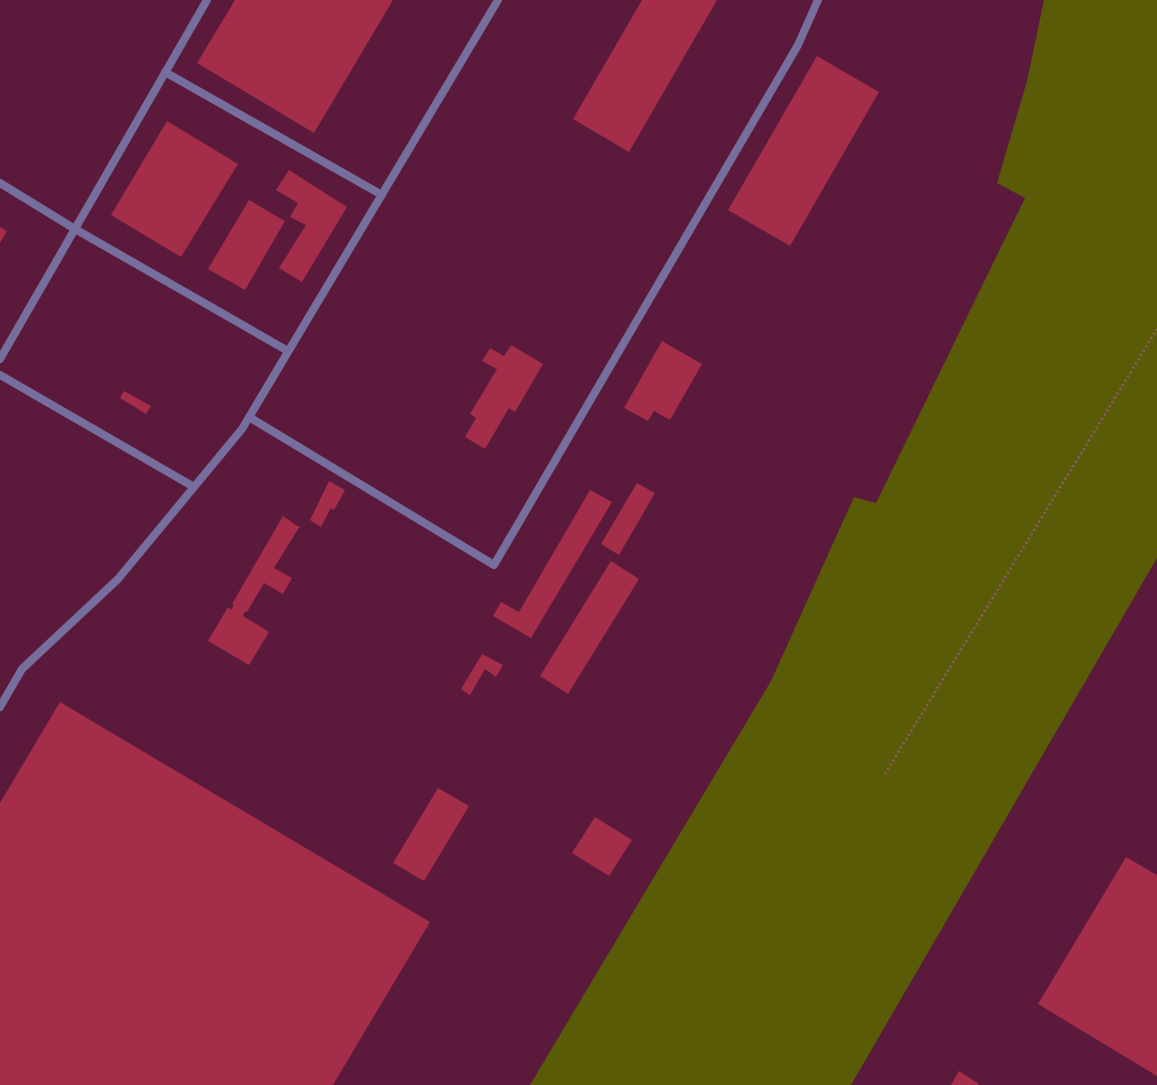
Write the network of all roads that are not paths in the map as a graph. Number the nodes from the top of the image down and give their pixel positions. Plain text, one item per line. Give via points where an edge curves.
1 (207, 0) edge
2 (498, 0) edge
3 (818, 0) edge
4 (165, 72) junction
5 (0, 184) edge
6 (382, 195) junction
7 (75, 229) junction
8 (288, 351) junction
9 (0, 359) edge
10 (0, 375) edge
11 (249, 417) junction
12 (194, 487) junction
13 (0, 707) edge

1 - 4 lane
2 - 6 lane
3 - 11 lane via 798,45 494,565
4 - 6 lane
4 - 7 lane
5 - 7 lane
6 - 8 lane
7 - 8 lane
7 - 9 lane
8 - 11 lane
10 - 12 lane
11 - 12 lane
12 - 13 lane via 118,579 22,669

